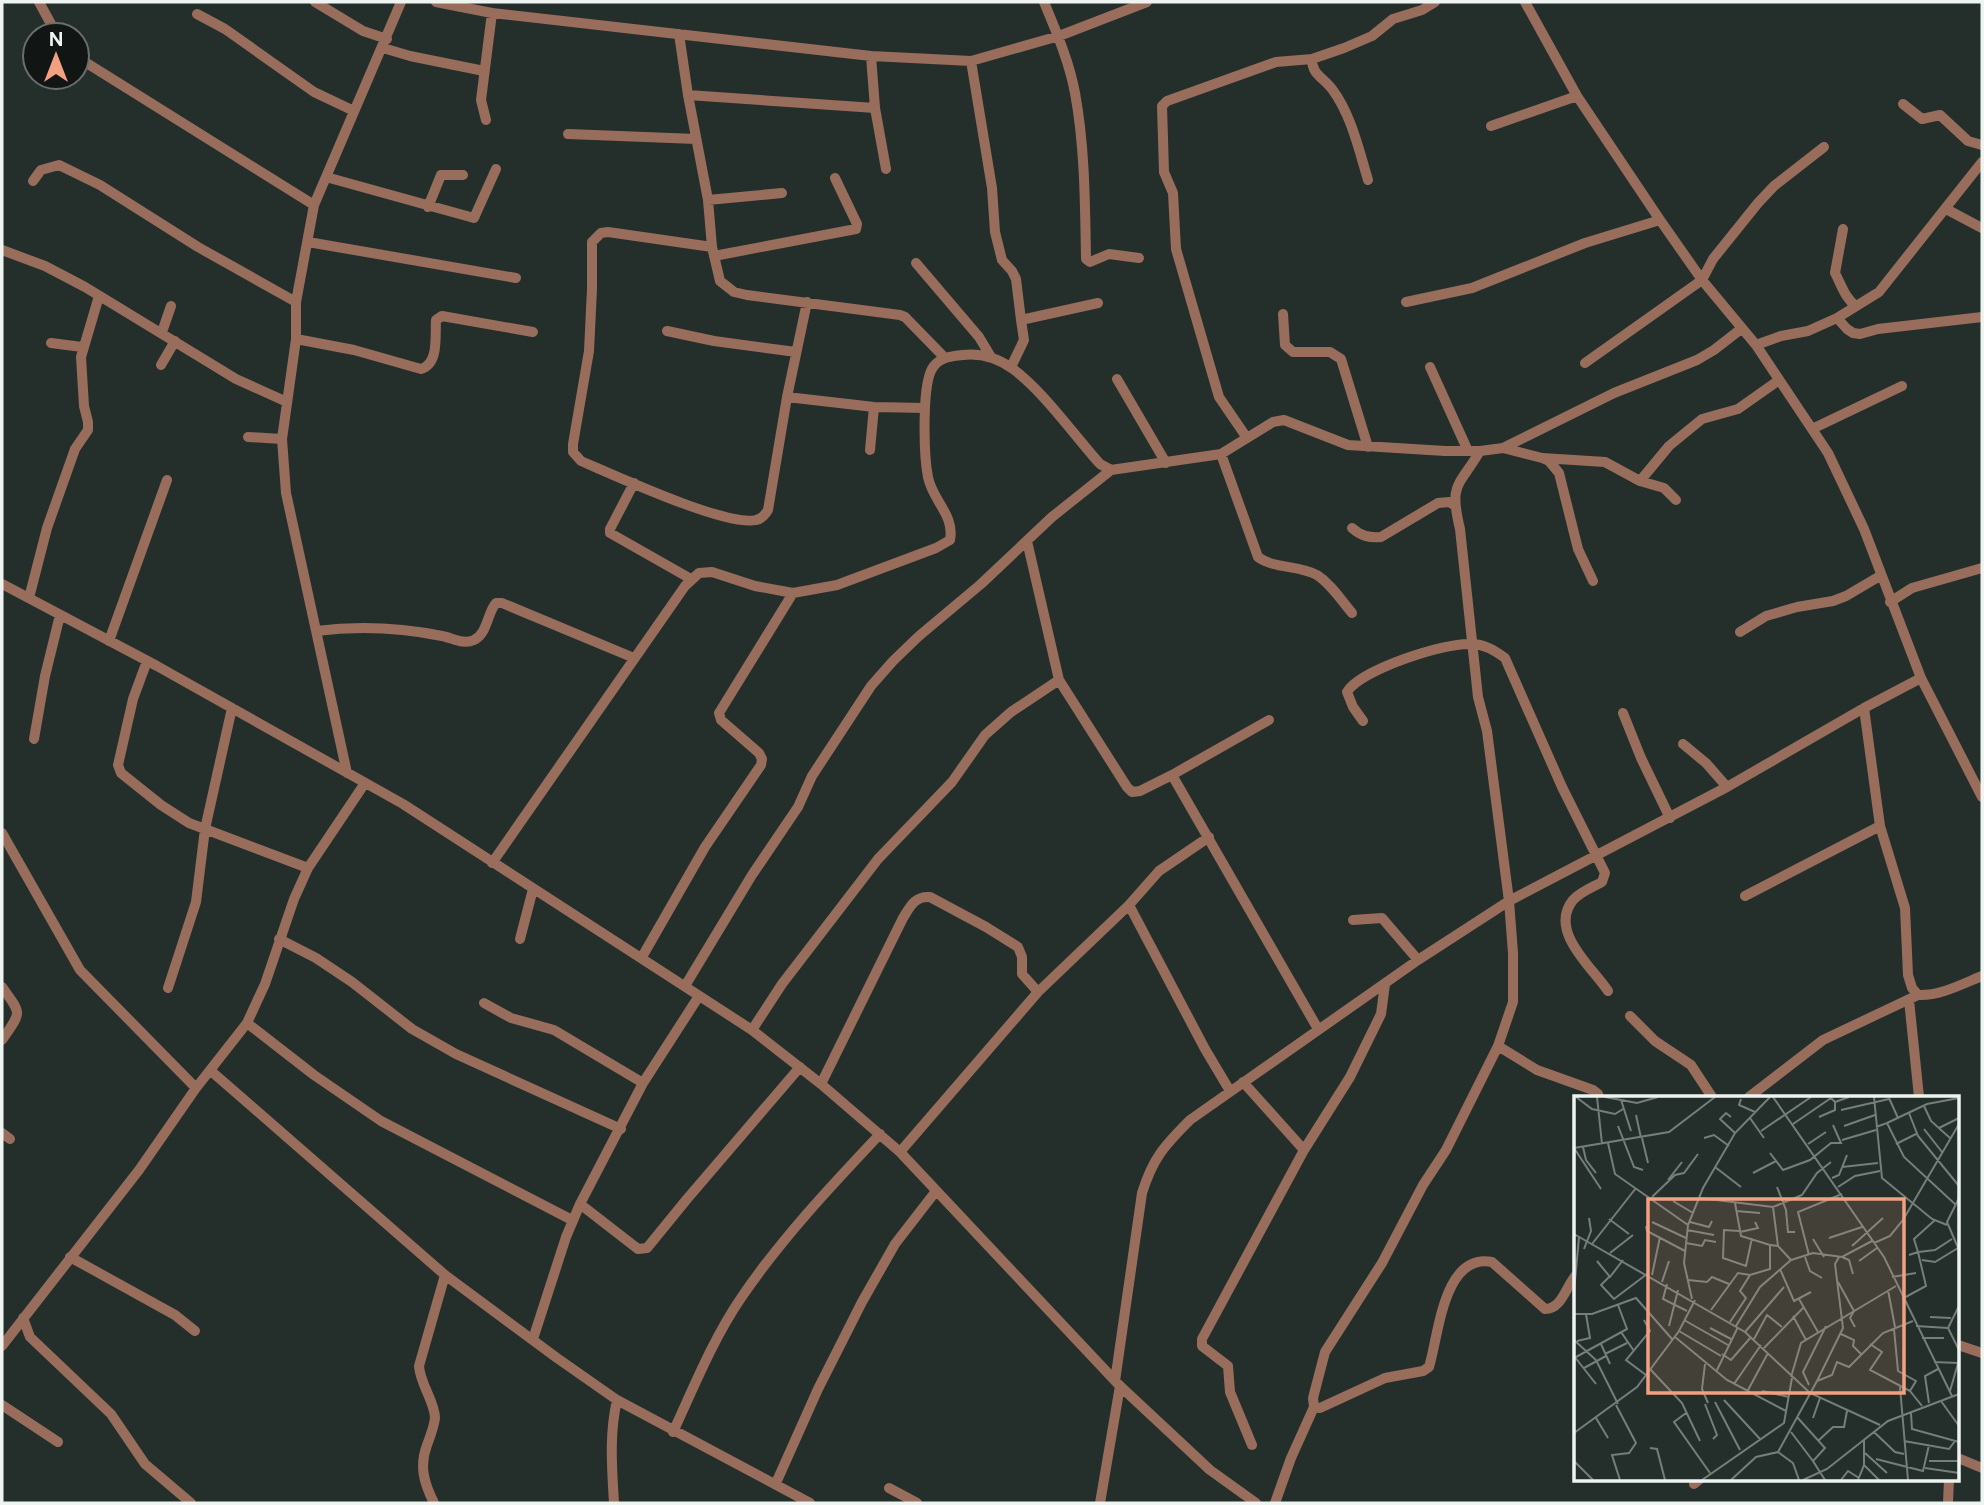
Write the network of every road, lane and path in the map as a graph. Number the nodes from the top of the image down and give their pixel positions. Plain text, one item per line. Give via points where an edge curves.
1 (39, 2) edge
2 (315, 2) edge
3 (401, 2) edge
4 (436, 2) edge
5 (1044, 2) edge
6 (1435, 2) edge
7 (1525, 2) edge
8 (1140, 3) edge
9 (197, 13) dead end
10 (492, 13) junction
11 (49, 21) edge
12 (679, 34) junction
13 (1059, 36) junction
14 (385, 43) junction
15 (871, 56) junction
16 (1312, 59) junction
17 (971, 61) junction
18 (91, 66) edge
19 (484, 71) junction
20 (688, 95) junction
21 (1577, 96) junction
22 (1903, 104) dead end
23 (875, 108) junction
24 (354, 111) junction
25 (486, 120) dead end
26 (1491, 126) dead end
27 (568, 134) dead end
28 (696, 139) junction
29 (1982, 145) edge
30 (1824, 147) dead end
31 (1982, 162) edge
32 (496, 169) dead end
33 (886, 169) dead end
34 (463, 175) dead end
35 (326, 177) junction
36 (835, 178) dead end
37 (1368, 180) dead end
38 (33, 181) dead end
39 (782, 193) dead end
40 (708, 200) junction
41 (314, 205) junction
42 (428, 207) junction
43 (1946, 209) junction
44 (1660, 220) junction
45 (1982, 228) edge
46 (1843, 229) dead end
47 (308, 242) junction
48 (2, 250) edge
49 (713, 252) junction
50 (1139, 258) dead end
51 (916, 263) dead end
52 (516, 278) dead end
53 (1702, 281) junction
54 (99, 296) junction
55 (296, 302) junction
56 (807, 302) junction
57 (1406, 302) dead end
58 (1098, 303) dead end
59 (171, 306) dead end
60 (1856, 306) junction
61 (1283, 314) dead end
62 (1982, 317) edge
63 (1837, 318) junction
64 (1021, 320) junction
65 (1741, 329) junction
66 (667, 331) dead end
67 (162, 332) junction
68 (533, 332) dead end
69 (296, 339) junction
70 (175, 341) junction
71 (51, 343) dead end
72 (1756, 345) junction
73 (82, 347) junction
74 (796, 352) junction
75 (990, 357) junction
76 (945, 358) junction
77 (1585, 363) dead end
78 (161, 365) dead end
79 (1011, 367) junction
80 (1430, 367) dead end
81 (1117, 379) dead end
82 (1779, 380) junction
83 (1902, 386) dead end
84 (787, 397) junction
85 (287, 402) junction
86 (874, 407) junction
87 (925, 408) junction
88 (1812, 429) junction
89 (248, 437) dead end
90 (1247, 438) junction
91 (282, 439) junction
92 (1368, 447) junction
93 (1503, 448) junction
94 (870, 450) dead end
95 (1468, 451) junction
96 (1480, 452) junction
97 (1221, 454) junction
98 (1542, 458) junction
99 (1166, 463) junction
100 (1111, 470) junction
101 (167, 480) dead end
102 (1640, 481) junction
103 (634, 483) junction
104 (1676, 500) dead end
105 (1454, 505) junction
106 (1352, 528) dead end
107 (1027, 541) junction
108 (1982, 568) edge
109 (1880, 576) junction
110 (691, 579) junction
111 (1593, 581) dead end
112 (2, 584) edge
113 (793, 593) junction
114 (29, 598) junction
115 (1890, 602) junction
116 (1352, 613) dead end
117 (60, 615) junction
118 (316, 631) junction
119 (1740, 632) dead end
120 (109, 641) junction
121 (1471, 643) junction
122 (634, 658) junction
123 (147, 661) junction
124 (1921, 678) junction
125 (1059, 680) junction
126 (232, 708) junction
127 (1864, 708) junction
128 (1623, 713) dead end
129 (1269, 720) dead end
130 (1363, 721) dead end
131 (34, 739) dead end
132 (1683, 744) dead end
133 (1982, 767) edge
134 (347, 773) junction
135 (1970, 773) junction
136 (1172, 775) junction
137 (365, 783) junction
138 (1727, 788) junction
139 (1982, 797) edge
140 (1670, 818) junction
141 (1880, 826) junction
142 (205, 829) junction
143 (2, 833) edge
144 (1209, 837) junction
145 (1597, 854) junction
146 (492, 863) junction
147 (308, 868) junction
148 (533, 889) junction
149 (1745, 896) dead end
150 (1509, 901) junction
151 (1129, 905) junction
152 (1353, 920) dead end
153 (279, 939) junction
154 (520, 939) dead end
155 (642, 957) junction
156 (1418, 960) junction
157 (1982, 976) edge
158 (1385, 984) junction
159 (685, 986) junction
160 (2, 987) edge
161 (168, 988) dead end
162 (1608, 991) dead end
163 (1038, 992) junction
164 (699, 996) junction
165 (1913, 998) junction
166 (484, 1003) dead end
167 (1630, 1016) dead end
168 (247, 1023) junction
169 (1318, 1029) junction
170 (751, 1030) junction
171 (2, 1040) edge
172 (1498, 1046) junction
173 (800, 1067) junction
174 (211, 1071) junction
175 (1243, 1082) junction
176 (643, 1083) junction
177 (821, 1084) junction
178 (196, 1088) junction
179 (1230, 1091) junction
180 (1599, 1096) edge
181 (1711, 1096) edge
182 (1750, 1096) edge
183 (1919, 1096) edge
184 (621, 1129) junction
185 (880, 1134) junction
186 (1304, 1150) junction
187 (900, 1152) junction
188 (936, 1191) junction
189 (580, 1204) junction
190 (572, 1220) junction
191 (70, 1257) junction
192 (445, 1275) junction
193 (1574, 1277) edge
194 (23, 1318) junction
195 (195, 1331) dead end
196 (11, 1334) junction
197 (30, 1337) junction
198 (533, 1339) junction
199 (2, 1346) edge
200 (1960, 1346) edge
201 (1982, 1353) edge
202 (1117, 1383) junction
203 (617, 1400) junction
204 (2, 1405) edge
205 (1314, 1407) junction
206 (673, 1432) junction
207 (58, 1442) dead end
208 (1252, 1445) dead end
209 (1960, 1459) edge
210 (1982, 1468) edge
211 (1949, 1480) edge
212 (776, 1483) junction
213 (889, 1488) dead end
214 (191, 1503) edge
215 (434, 1503) edge
216 (614, 1503) edge
217 (810, 1503) edge
218 (917, 1503) edge
219 (1100, 1503) edge
220 (1256, 1503) edge
221 (1275, 1503) edge
222 (1948, 1503) edge

1 - 11 street
2 - 14 street
3 - 14 street
4 - 10 street
5 - 13 street
6 - 16 street via 1393,19 1372,36
7 - 21 street
8 - 13 street
9 - 24 street via 314,92
10 - 12 street
10 - 19 street
12 - 15 street
12 - 20 street
13 - 17 street
13 - 50 street via 1080,128 1086,259 1109,254
14 - 19 street via 410,56
14 - 24 street
15 - 17 street
15 - 23 street
16 - 37 street via 1315,73 1342,107
16 - 90 street via 1264,65 1167,101 1161,109 1164,173 1173,193 1176,249 1219,397
17 - 64 street via 995,232 1002,260 1016,279
18 - 41 street
19 - 25 street via 481,100
20 - 23 street
20 - 28 street
21 - 26 street
21 - 44 street
22 - 29 street via 1922,119 1940,115 1968,141
23 - 33 street
24 - 35 street
27 - 28 street
28 - 40 street
30 - 53 street via 1758,203 1713,259
31 - 43 street
32 - 42 street via 474,218
34 - 42 street via 441,175
35 - 41 street
35 - 42 street
36 - 49 street via 856,229
38 - 55 street via 41,170 59,165 100,184
39 - 40 street
40 - 49 street
41 - 47 street
43 - 45 street
43 - 60 street via 1879,292
44 - 53 street
44 - 57 street via 1585,243 1472,288
46 - 60 street via 1835,273 1847,300
47 - 52 street
47 - 55 street
48 - 54 street via 45,266
49 - 56 street via 720,281 734,292
49 - 103 street via 608,232 592,242 589,351 573,452 581,461
51 - 75 street via 979,337
53 - 65 street
53 - 77 street
54 - 67 street
54 - 73 street
55 - 69 street
56 - 74 street
56 - 76 street via 905,317
58 - 64 street
59 - 67 street
60 - 63 street
61 - 92 street via 1285,345 1293,352 1330,352 1341,359
62 - 63 street via 1860,334
63 - 72 street
64 - 79 street via 1024,341
65 - 72 street
65 - 93 street via 1697,360 1614,393
66 - 74 street
67 - 70 street
68 - 69 street via 442,316 436,320 433,361 421,369
69 - 85 street
70 - 78 street
70 - 85 street via 236,379
71 - 73 street
72 - 82 street
73 - 114 street via 80,368 88,430 75,449 47,528
74 - 84 street
75 - 76 street
75 - 79 street
76 - 87 street via 933,366
79 - 100 street via 1100,464
80 - 95 street
81 - 99 street
82 - 88 street
82 - 102 street via 1738,409 1702,419 1670,446
83 - 88 street
84 - 86 street
84 - 103 street via 768,510 763,517 741,520
85 - 91 street
86 - 87 street
86 - 94 street
87 - 113 street via 927,474 948,517 950,540 837,585
88 - 109 street via 1864,529
89 - 91 street
90 - 92 street via 1284,420
90 - 97 street
91 - 118 street via 285,494
92 - 95 street
93 - 96 street
93 - 98 street
95 - 96 street
96 - 105 street via 1456,485
97 - 99 street
97 - 116 street via 1258,557 1316,575
98 - 102 street via 1605,462
98 - 111 street via 1559,473 1578,549
99 - 100 street
100 - 107 street
101 - 120 street
102 - 104 street via 1664,488
103 - 110 street via 610,533
105 - 106 street via 1434,504 1381,537 1360,535
105 - 121 street
107 - 125 street
107 - 159 street via 919,636 871,686
108 - 115 street via 1912,588
109 - 115 street
109 - 119 street via 1846,596 1766,616
110 - 113 street via 712,572
110 - 122 street
112 - 114 street
113 - 155 street via 719,713 721,720 760,754 761,765 705,847
114 - 117 street
115 - 124 street
117 - 120 street
117 - 131 street
118 - 122 street via 376,629 463,642 475,639 492,607 502,603
118 - 134 street
120 - 123 street
121 - 130 street via 1416,655 1356,681 1347,692
121 - 145 street via 1505,658
121 - 150 street via 1488,731
122 - 146 street
123 - 126 street
123 - 142 street via 133,699 118,768 161,805
124 - 127 street
124 - 135 street
125 - 136 street via 1127,788 1140,791
125 - 170 street via 985,735 952,782 878,859
126 - 134 street
126 - 142 street
127 - 138 street
127 - 141 street
128 - 140 street
129 - 136 street
132 - 138 street
133 - 135 street
134 - 137 street
135 - 139 street
136 - 144 street
137 - 146 street
137 - 147 street
138 - 140 street
140 - 145 street
141 - 149 street
141 - 165 street via 1905,908
142 - 147 street
142 - 161 street via 196,902
143 - 178 street via 80,970
144 - 151 street via 1160,871
144 - 169 street
145 - 150 street
145 - 162 street via 1604,879 1574,900 1565,923 1578,953
146 - 148 street
147 - 153 street
148 - 154 street
148 - 155 street
150 - 156 street
150 - 172 street via 1513,1002
151 - 163 street
151 - 179 street
152 - 156 street via 1382,918
153 - 168 street
153 - 184 street via 316,958 412,1029 456,1054
155 - 159 street
156 - 158 street
157 - 165 street
158 - 169 street
158 - 186 street via 1375,1026 1350,1077
159 - 164 street
160 - 171 street via 18,1014
163 - 177 street via 1024,978 1018,947 922,896 914,901 893,937
163 - 187 street
164 - 170 street
164 - 176 street
165 - 182 street via 1823,1040
165 - 183 street
166 - 176 street via 511,1018 554,1030
167 - 181 street via 1655,1041 1691,1065
168 - 174 street
168 - 190 street via 381,1121
169 - 175 street
170 - 173 street
172 - 180 street via 1537,1070
172 - 205 street via 1446,1150 1325,1352
173 - 177 street
173 - 189 street via 647,1248 638,1249
174 - 178 street
174 - 192 street
175 - 179 street
175 - 186 street
176 - 184 street
177 - 185 street
178 - 191 street
179 - 202 street via 1181,1129 1150,1169 1139,1206
184 - 189 street
185 - 187 street
185 - 206 street via 741,1298
186 - 208 street via 1202,1339 1209,1354 1228,1366 1230,1392
187 - 188 street
188 - 202 street
188 - 212 street via 895,1244 862,1302
189 - 190 street
190 - 198 street
191 - 194 street
191 - 195 street via 175,1315
192 - 198 street
192 - 215 street via 419,1366 435,1419 422,1471
193 - 205 street via 1560,1303 1545,1309 1496,1264 1488,1261 1467,1266 1457,1274 1444,1302 1429,1367 1385,1378 1321,1408
194 - 196 street
194 - 197 street
196 - 197 street
196 - 199 street
197 - 214 street via 111,1414 145,1464
198 - 203 street
200 - 201 street
202 - 219 street
202 - 220 street via 1210,1470
203 - 206 street
203 - 216 street via 611,1453
204 - 207 street
205 - 221 street
206 - 212 street
209 - 210 street
211 - 222 street
212 - 217 street
213 - 218 street

